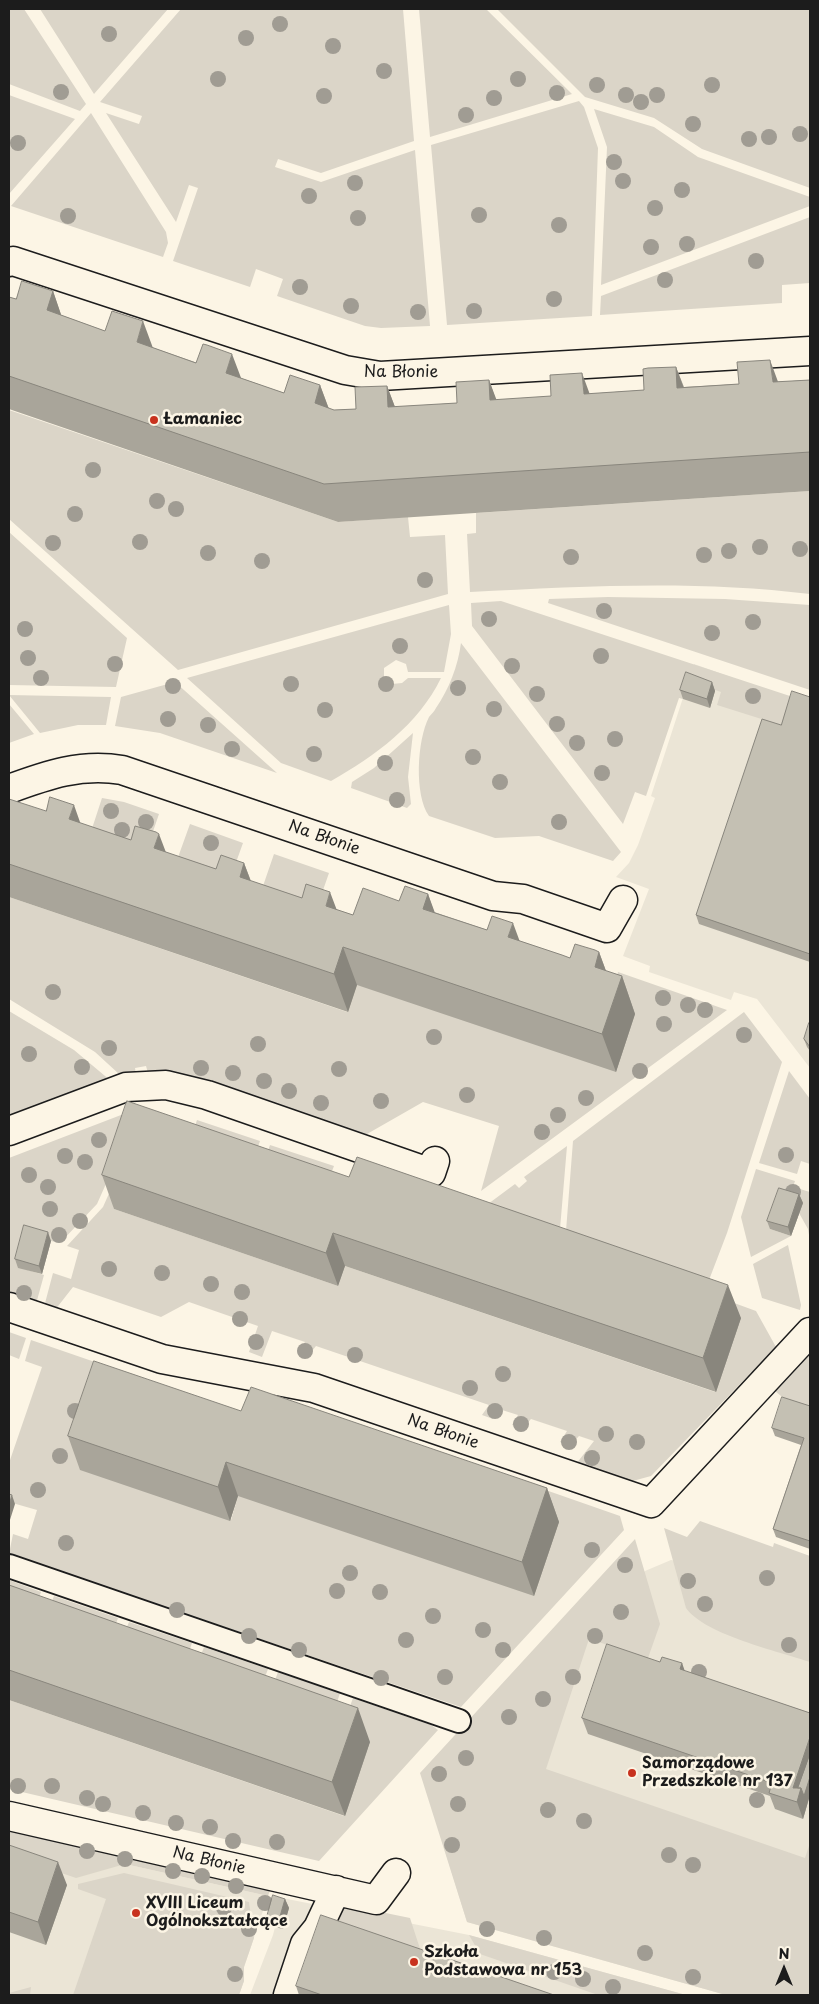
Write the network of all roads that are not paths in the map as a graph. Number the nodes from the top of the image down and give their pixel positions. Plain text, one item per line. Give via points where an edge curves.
1 (9, 262) edge
2 (810, 351) edge
3 (9, 789) edge
4 (622, 900) dead end
5 (9, 1132) edge
6 (435, 1161) dead end
7 (9, 1307) edge
8 (810, 1332) edge
9 (9, 1566) edge
10 (459, 1721) dead end
11 (9, 1816) edge
12 (396, 1873) dead end
13 (336, 1890) junction
14 (288, 1995) edge

1 - 2 street, Na Błonie via 345,370 380,376
3 - 4 street, Na Błonie via 72,769 122,770 493,896 523,899 607,928
5 - 6 street via 126,1088 166,1085 431,1173
7 - 8 street, Na Błonie via 162,1359 314,1388 650,1503
9 - 10 lane
11 - 13 street, Na Błonie
12 - 13 street, Na Błonie via 376,1900
13 - 14 street via 318,1928 305,1944

